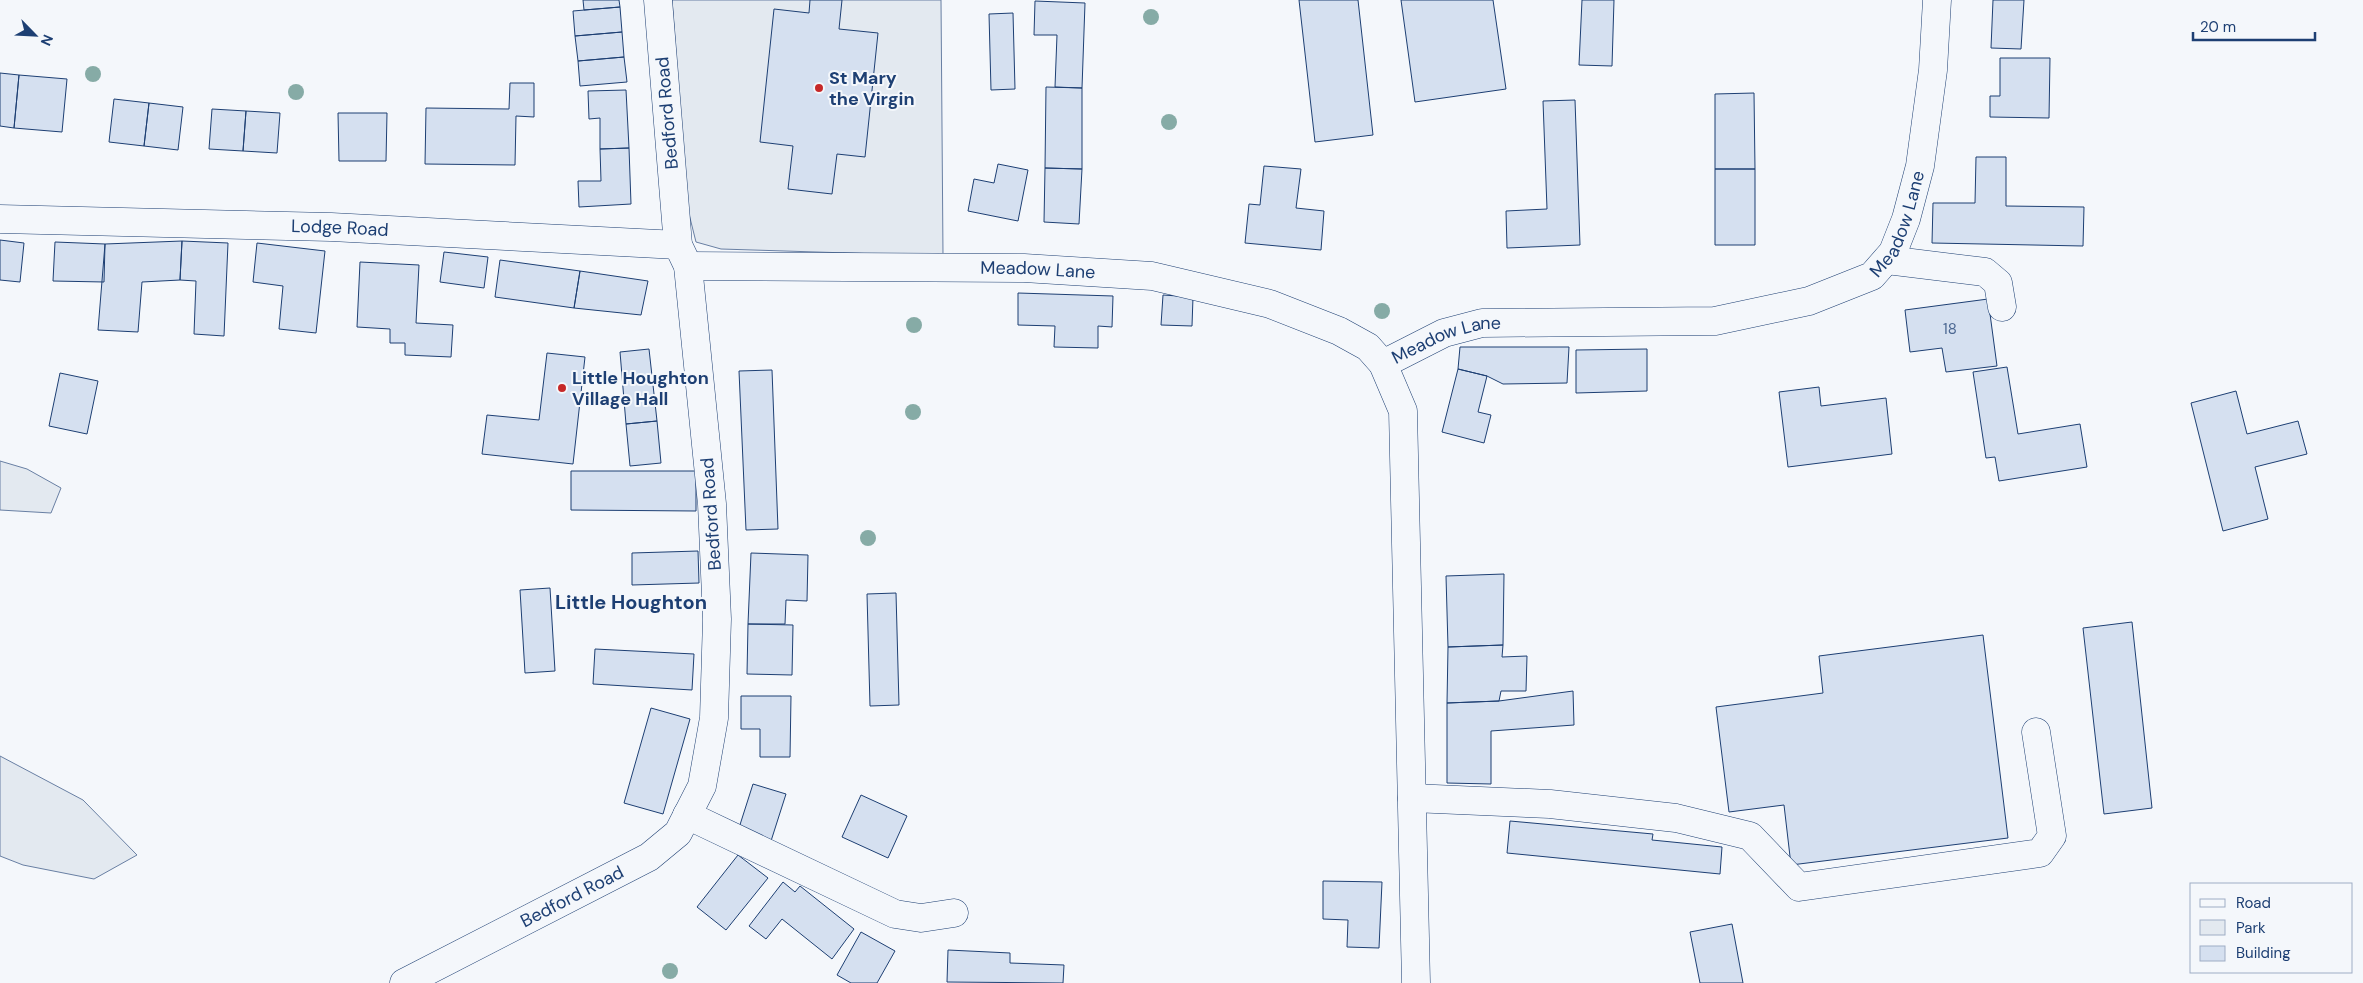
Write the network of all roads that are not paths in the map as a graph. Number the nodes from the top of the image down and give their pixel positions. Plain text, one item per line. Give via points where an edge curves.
1 (658, 0) edge
2 (1936, 0) edge
3 (0, 219) edge
4 (683, 256) junction
5 (1887, 260) junction
6 (2002, 307) dead end
7 (1383, 364) junction
8 (2036, 732) dead end
9 (1412, 798) junction
10 (687, 815) junction
11 (954, 913) dead end
12 (404, 983) edge
13 (1416, 983) edge

1 - 4 street, Bedford Road
2 - 5 street, Meadow Lane via 1933,70 1920,166 1906,218
3 - 4 street, Lodge Road via 341,228
4 - 7 street, Meadow Lane via 1024,268 1152,276 1270,304 1339,331 1368,347
4 - 10 street, Bedford Road via 712,504 717,619 714,718 702,786
5 - 6 street via 1985,272 1998,282
5 - 7 street, Meadow Lane via 1872,276 1809,301 1716,321 1482,323 1444,332
7 - 9 street via 1403,411
8 - 9 street via 2052,836 2040,853 1799,887 1750,836 1676,818 1550,804
9 - 13 street
10 - 11 street via 895,914 921,918
10 - 12 street, Bedford Road via 678,833 649,857

